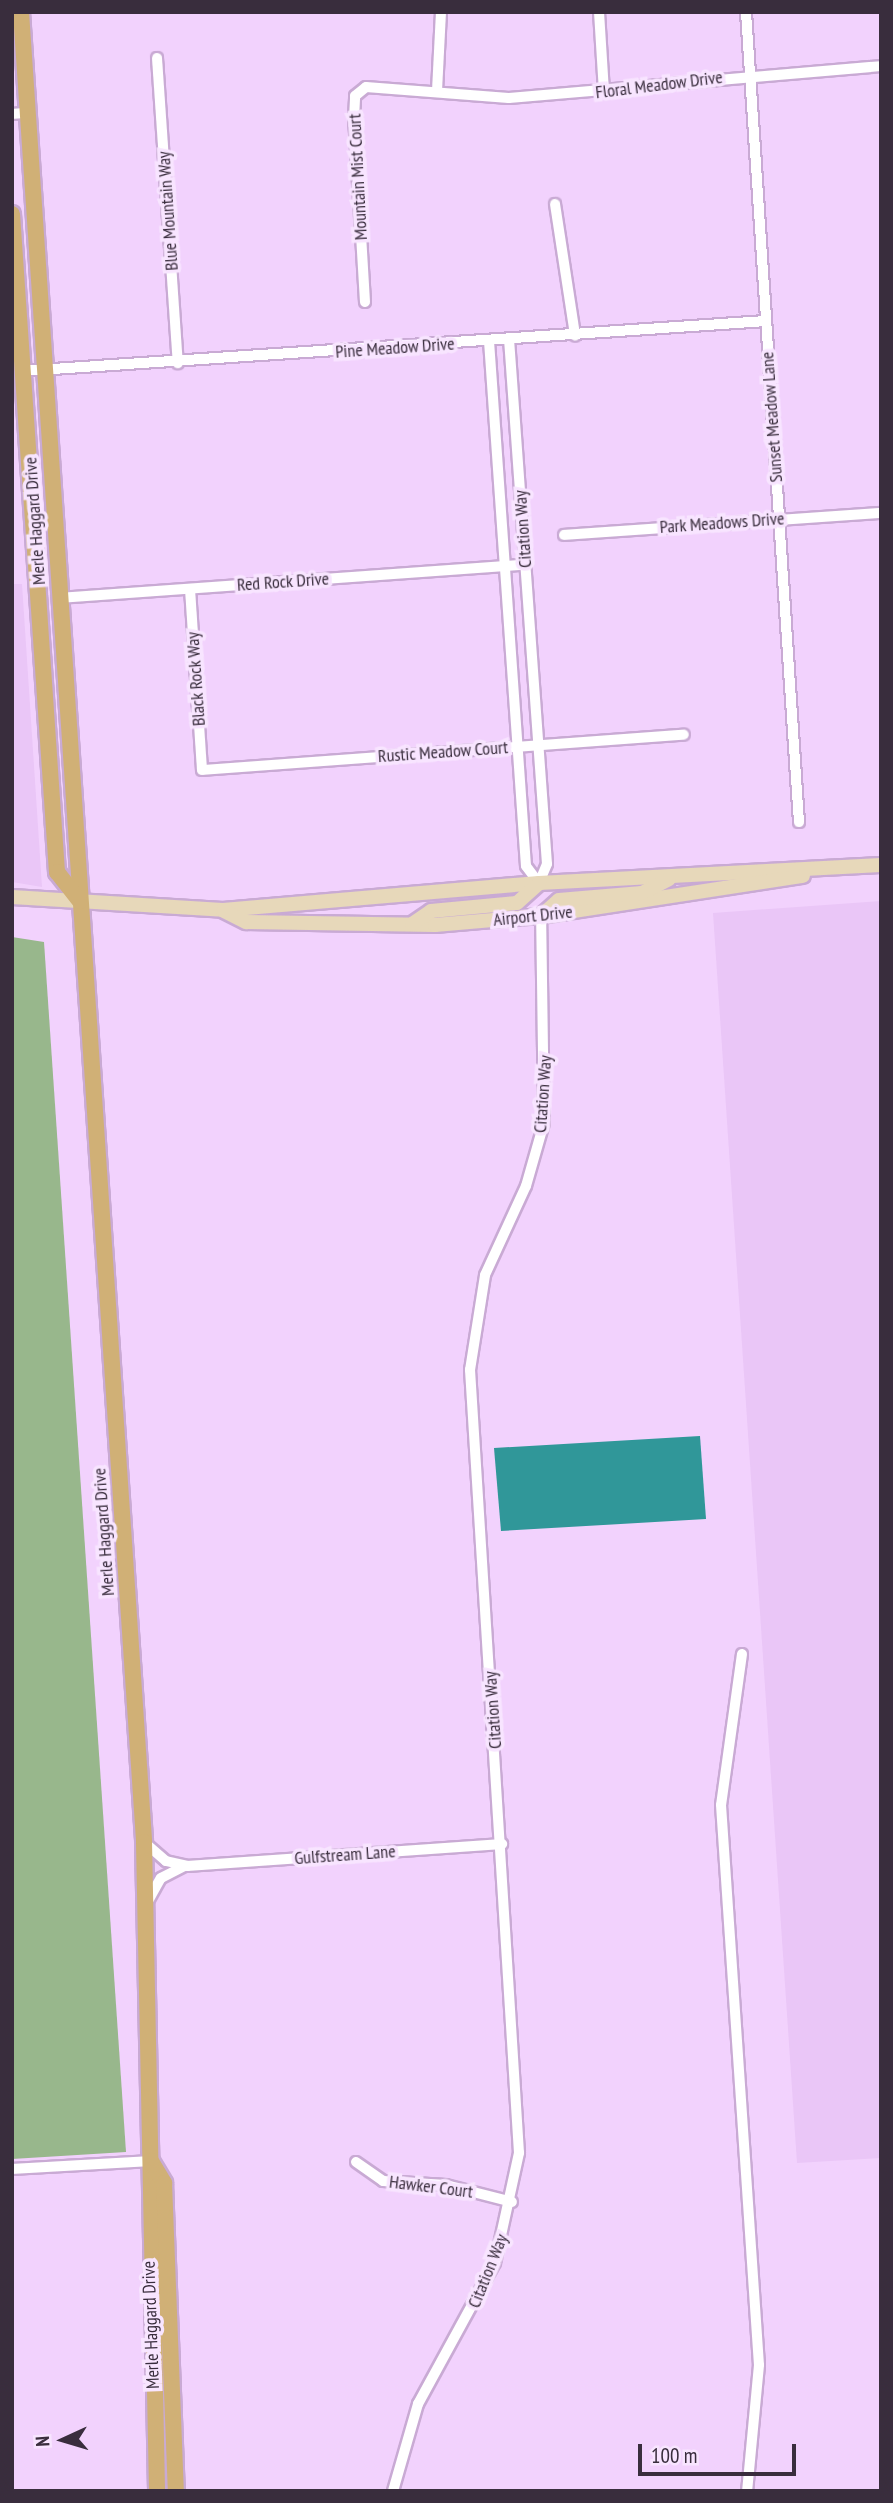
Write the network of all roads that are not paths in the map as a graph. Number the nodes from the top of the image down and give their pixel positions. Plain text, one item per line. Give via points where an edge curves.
1 (20, 12) edge
2 (442, 12) edge
3 (599, 12) edge
4 (746, 12) edge
5 (157, 58) dead end
6 (881, 66) edge
7 (750, 75) junction
8 (437, 92) junction
9 (604, 92) junction
10 (20, 113) edge
11 (555, 204) dead end
12 (12, 214) edge
13 (365, 302) dead end
14 (766, 321) junction
15 (575, 335) junction
16 (509, 339) junction
17 (489, 341) junction
18 (178, 363) junction
19 (43, 370) junction
20 (23, 371) junction
21 (881, 513) edge
22 (779, 518) junction
23 (564, 536) dead end
24 (526, 565) junction
25 (505, 566) junction
26 (190, 589) junction
27 (60, 598) junction
28 (684, 735) dead end
29 (538, 744) junction
30 (518, 746) junction
31 (202, 770) joint
32 (799, 822) dead end
33 (881, 865) edge
34 (843, 867) junction
35 (674, 876) junction
36 (540, 883) junction
37 (12, 897) edge
38 (80, 901) junction
39 (223, 910) junction
40 (541, 916) junction
41 (412, 924) junction
42 (742, 1654) dead end
43 (144, 1842) junction
44 (502, 1844) junction
45 (187, 1866) junction
46 (146, 1912) junction
47 (151, 2161) junction
48 (356, 2162) dead end
49 (12, 2169) edge
50 (512, 2202) junction
51 (157, 2491) edge
52 (176, 2491) edge
53 (393, 2491) edge
54 (747, 2491) edge

1 - 10 main road, Merle Haggard Drive
2 - 8 street
3 - 9 street
4 - 7 street, Sunset Meadow Lane
5 - 18 street, Blue Mountain Way
6 - 7 street, Floral Meadow Drive
7 - 9 street, Floral Meadow Drive
7 - 14 street, Sunset Meadow Lane
8 - 9 street, Floral Meadow Drive via 497,98
8 - 13 street, Mountain Mist Court via 384,85 355,96
10 - 19 main road, Merle Haggard Drive
11 - 15 street
12 - 20 main road, Merle Haggard Drive
14 - 15 street, Pine Meadow Drive
14 - 22 street, Sunset Meadow Lane
15 - 16 street, Pine Meadow Drive
16 - 17 street, Pine Meadow Drive
16 - 24 street, Citation Way
17 - 18 street, Pine Meadow Drive
17 - 25 street, Citation Way
18 - 19 street, Pine Meadow Drive
19 - 20 street, Pine Meadow Drive
19 - 27 main road, Merle Haggard Drive
20 - 38 main road, Merle Haggard Drive via 57,872
21 - 22 street, Park Meadows Drive
22 - 23 street, Park Meadows Drive
22 - 32 street, Sunset Meadow Lane
24 - 25 street, Red Rock Drive
24 - 29 street, Citation Way
25 - 26 street, Red Rock Drive
25 - 30 street, Citation Way
26 - 27 street, Red Rock Drive
26 - 31 street, Black Rock Way
27 - 38 main road, Merle Haggard Drive
28 - 29 street, Rustic Meadow Court
29 - 30 street, Rustic Meadow Court
29 - 36 street, Citation Way via 547,864
30 - 31 street, Rustic Meadow Court
30 - 36 street, Citation Way via 526,866
33 - 34 main road, Airport Drive
34 - 35 main road, Airport Drive
34 - 40 main road, Airport Drive
35 - 36 main road, Airport Drive
35 - 40 main road via 642,893 559,900
36 - 39 main road, Airport Drive
36 - 41 main road via 517,903 431,911
37 - 38 main road, Airport Drive
38 - 39 main road, Airport Drive
38 - 43 main road, Merle Haggard Drive
39 - 41 main road, Airport Drive via 246,922
40 - 41 main road, Airport Drive
40 - 44 street, Citation Way via 544,1123 526,1186 485,1275 471,1350
42 - 54 street via 721,1797 759,2365
43 - 45 street, Gulfstream Lane via 160,1858
43 - 46 main road, Merle Haggard Drive
44 - 45 street, Gulfstream Lane
44 - 50 street, Citation Way via 521,2123
45 - 46 street, Gulfstream Lane via 156,1884
46 - 47 main road, Merle Haggard Drive
47 - 49 street
47 - 51 main road, Merle Haggard Drive
47 - 52 main road, Merle Haggard Drive via 164,2183
48 - 50 street, Hawker Court via 383,2180 446,2185
50 - 53 street, Citation Way via 485,2287 411,2419

